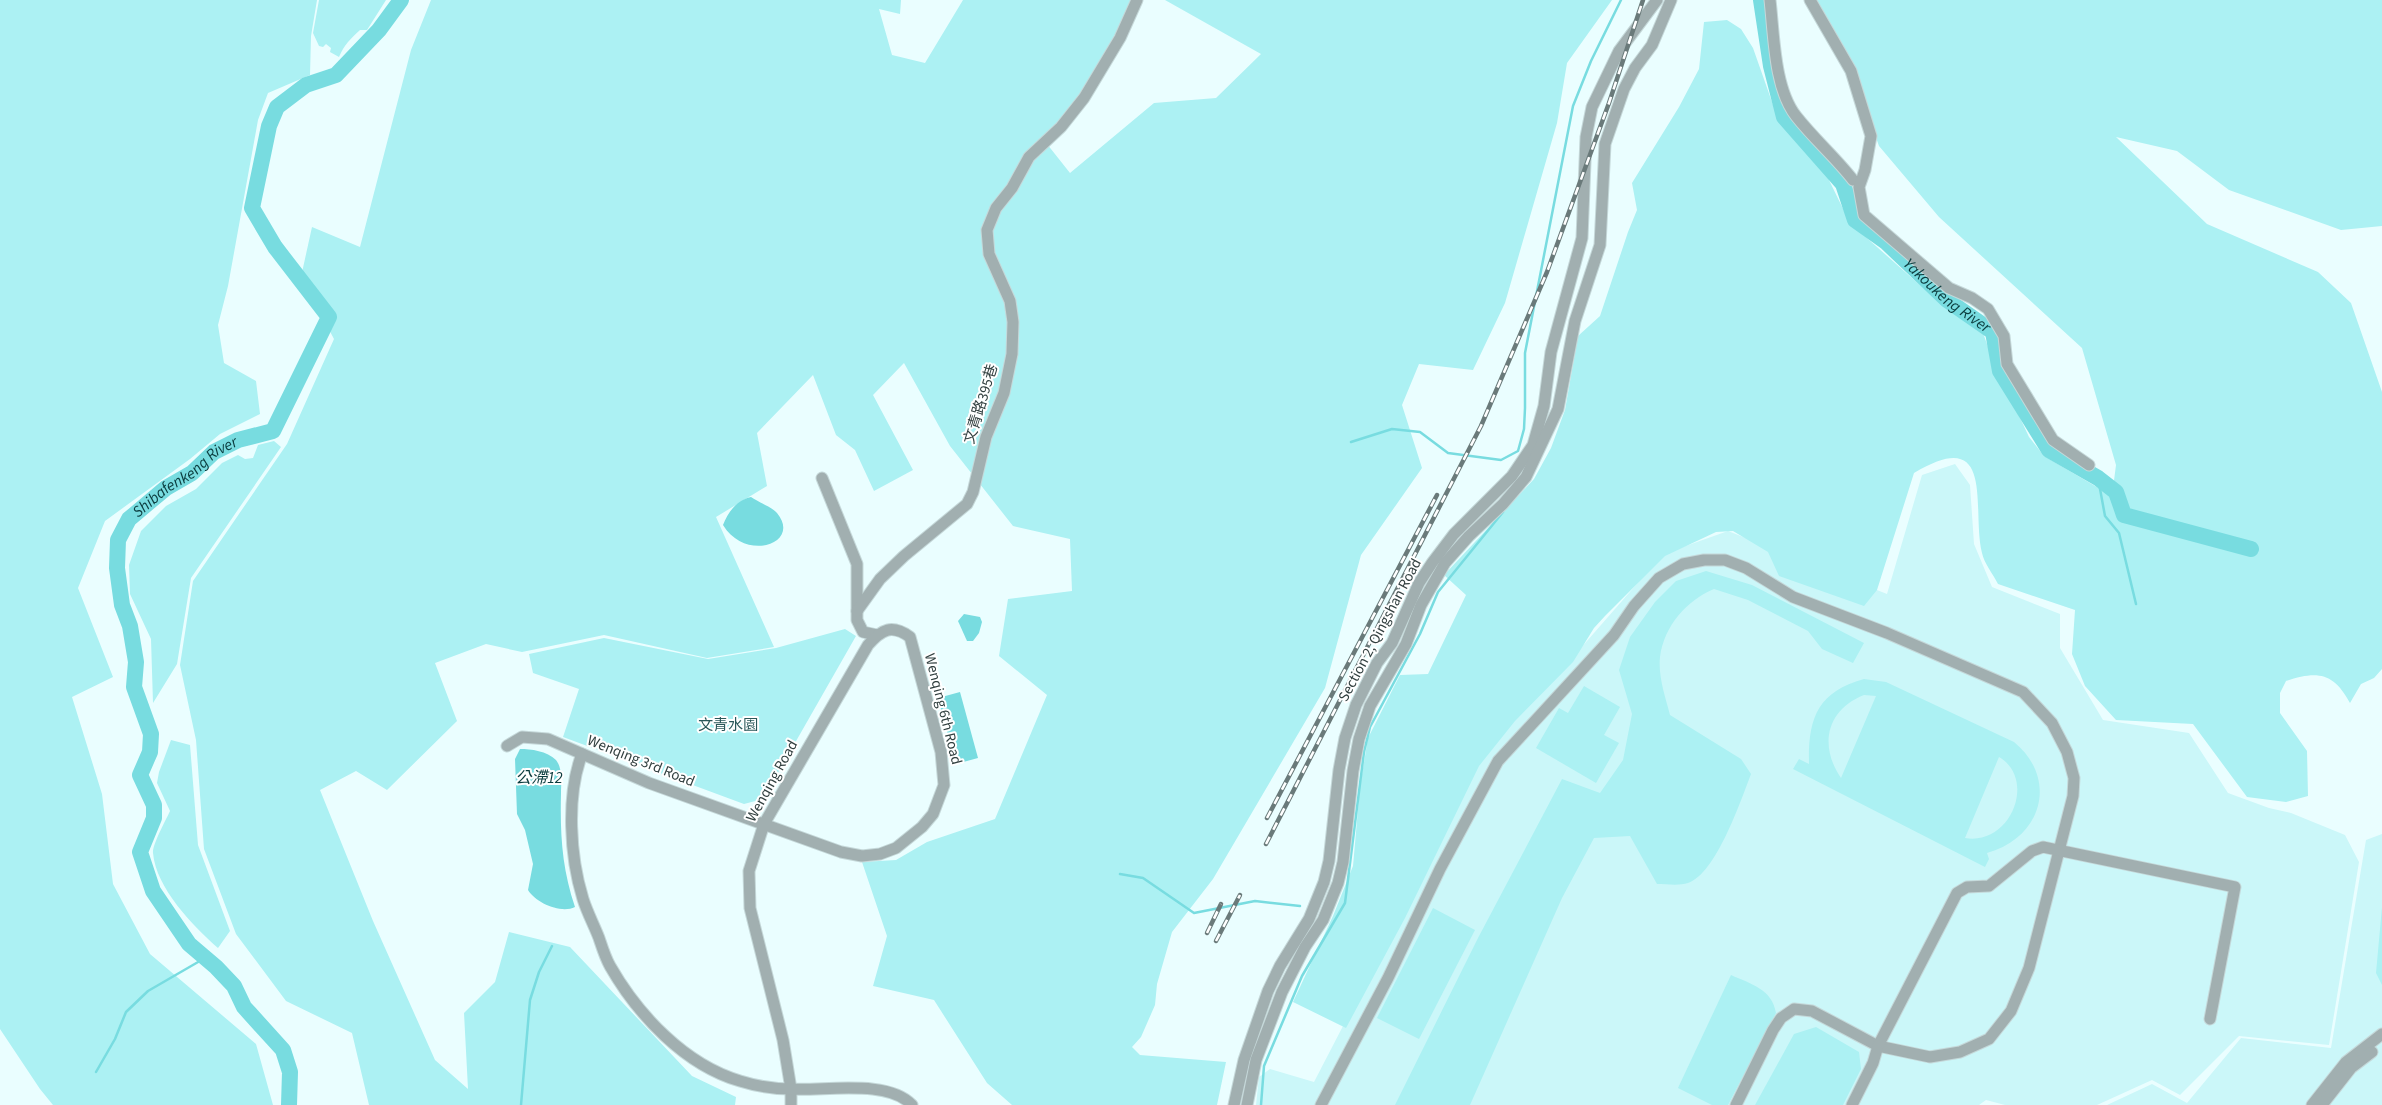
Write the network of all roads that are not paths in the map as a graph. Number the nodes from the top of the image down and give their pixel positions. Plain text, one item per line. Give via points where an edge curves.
1 (1137, 0) edge
2 (1657, 0) edge
3 (1671, 0) edge
4 (1770, 0) edge
5 (1810, 0) edge
6 (1853, 180) dead end
7 (2089, 465) dead end
8 (822, 478) dead end
9 (857, 611) junction
10 (877, 635) junction
11 (507, 746) dead end
12 (582, 754) junction
13 (764, 824) junction
14 (2058, 850) junction
15 (2210, 1019) dead end
16 (2382, 1034) edge
17 (2382, 1044) edge
18 (1878, 1046) junction
19 (791, 1089) junction
20 (791, 1105) edge
21 (912, 1105) edge
22 (1234, 1105) edge
23 (1247, 1105) edge
24 (1321, 1105) edge
25 (1736, 1105) edge
26 (1852, 1105) edge
27 (2312, 1105) edge
28 (2322, 1105) edge

1 - 9 street, 文青路395巷 via 1120,38 1084,98 1061,127 1029,157 1012,188 996,208 987,230 989,254 1010,301 1012,354 1004,393 986,437 973,492 967,504 880,580
2 - 22 street, Section 2, Qingshan Road via 1618,51 1592,107 1586,137 1582,238 1551,352 1544,406 1533,445 1512,476 1454,534 1432,563 1356,705 1339,770 1324,882 1309,919 1268,991 1244,1060
3 - 23 street, Section 2, Qingshan Road via 1652,45 1624,89 1605,144 1600,245 1575,320 1558,409 1526,477 1445,564 1417,613 1406,644 1370,706 1359,738 1353,771 1338,883 1323,920 1282,992 1256,1060
4 - 6 street via 1777,65 1787,100 1796,115
5 - 7 street via 1851,71 1871,136 1866,170 1859,187 1864,215 1949,288 1988,309 2004,336 2007,364 2053,440
8 - 9 street via 857,564
9 - 10 street via 863,632
10 - 13 street, Wenqing Road via 868,645
10 - 13 street, Wenqing 6th Road via 889,629 900,630 910,637 944,768 944,785 933,814 910,839 896,848 862,856 841,852
11 - 12 street, Wenqing 3rd Road via 530,736 548,739
12 - 13 street, Wenqing 3rd Road via 650,783
12 - 19 street via 573,785 573,843 583,899 610,966 659,1030 700,1065 740,1081
13 - 19 street, Wenqing Road via 749,871 750,908 778,1020
14 - 15 street via 2235,887
14 - 18 street via 2043,847 2032,851 1989,886 1967,886 1957,893
14 - 18 street via 2029,968 2011,1011 1989,1039 1960,1052 1930,1056
14 - 24 street via 2073,796 2074,778 2068,752 2052,723 2023,692 1887,633 1793,597 1746,568 1725,560 1683,564 1659,578 1614,635 1498,760
16 - 27 street via 2346,1062
17 - 28 street via 2351,1068
18 - 25 street via 1812,1011 1794,1009 1781,1018 1773,1030
18 - 26 street
19 - 20 street, Wenqing Road
19 - 21 street via 871,1089 894,1093

